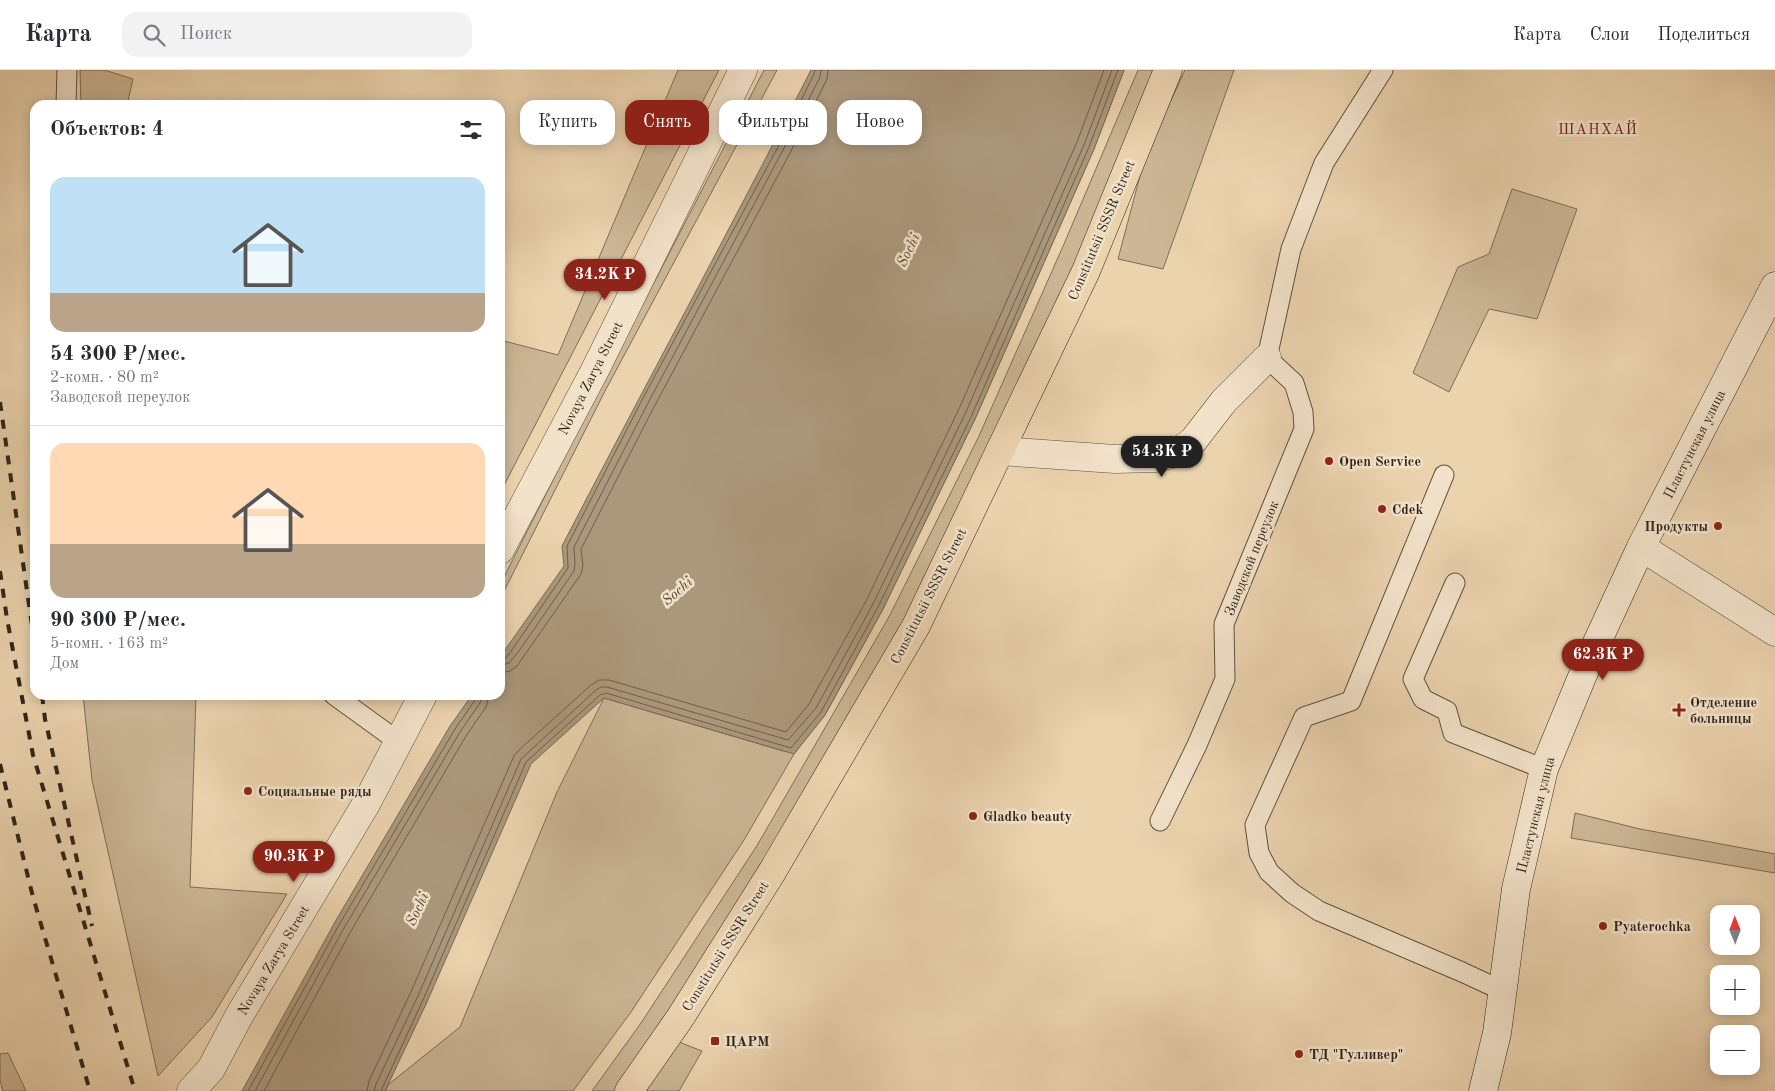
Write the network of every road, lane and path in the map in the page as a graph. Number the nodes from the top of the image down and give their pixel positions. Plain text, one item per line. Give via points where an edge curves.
1 (67, 70) edge
2 (743, 70) edge
3 (1168, 70) edge
4 (1383, 70) edge
5 (66, 100) edge
6 (1775, 286) edge
7 (1768, 315) edge
8 (1268, 358) junction
9 (1000, 451) junction
10 (1444, 475) dead end
11 (505, 541) edge
12 (1641, 547) junction
13 (1455, 583) dead end
14 (1775, 632) edge
15 (341, 700) edge
16 (421, 700) edge
17 (399, 742) junction
18 (1544, 769) junction
19 (1160, 821) dead end
20 (1503, 991) junction
21 (191, 1091) edge
22 (629, 1091) edge
23 (1483, 1091) edge

1 - 5 lane
2 - 11 street, Novaya Zarya Street via 595,370
3 - 9 main road, Constitutsii SSSR Street via 1086,271
4 - 8 lane via 1324,163 1291,249
6 - 7 street, Пластунская улица
7 - 12 street, Пластунская улица
8 - 9 street via 1224,401 1193,441 1176,453 1156,458 1115,459
8 - 19 lane, Заводской переулок via 1294,383 1303,412 1304,429 1224,624 1225,679
9 - 22 main road, Constitutsii SSSR Street via 911,634 772,872 680,1018
10 - 20 lane via 1351,701 1304,716 1255,825 1259,853 1269,872 1319,911
12 - 14 street
12 - 18 street, Пластунская улица
13 - 18 lane via 1413,679 1423,699 1447,712 1453,733
15 - 17 lane
16 - 17 street, Novaya Zarya Street
17 - 21 street, Novaya Zarya Street via 366,804 239,1016 212,1069
18 - 20 street, Пластунская улица via 1516,889
20 - 23 street, Пластунская улица

